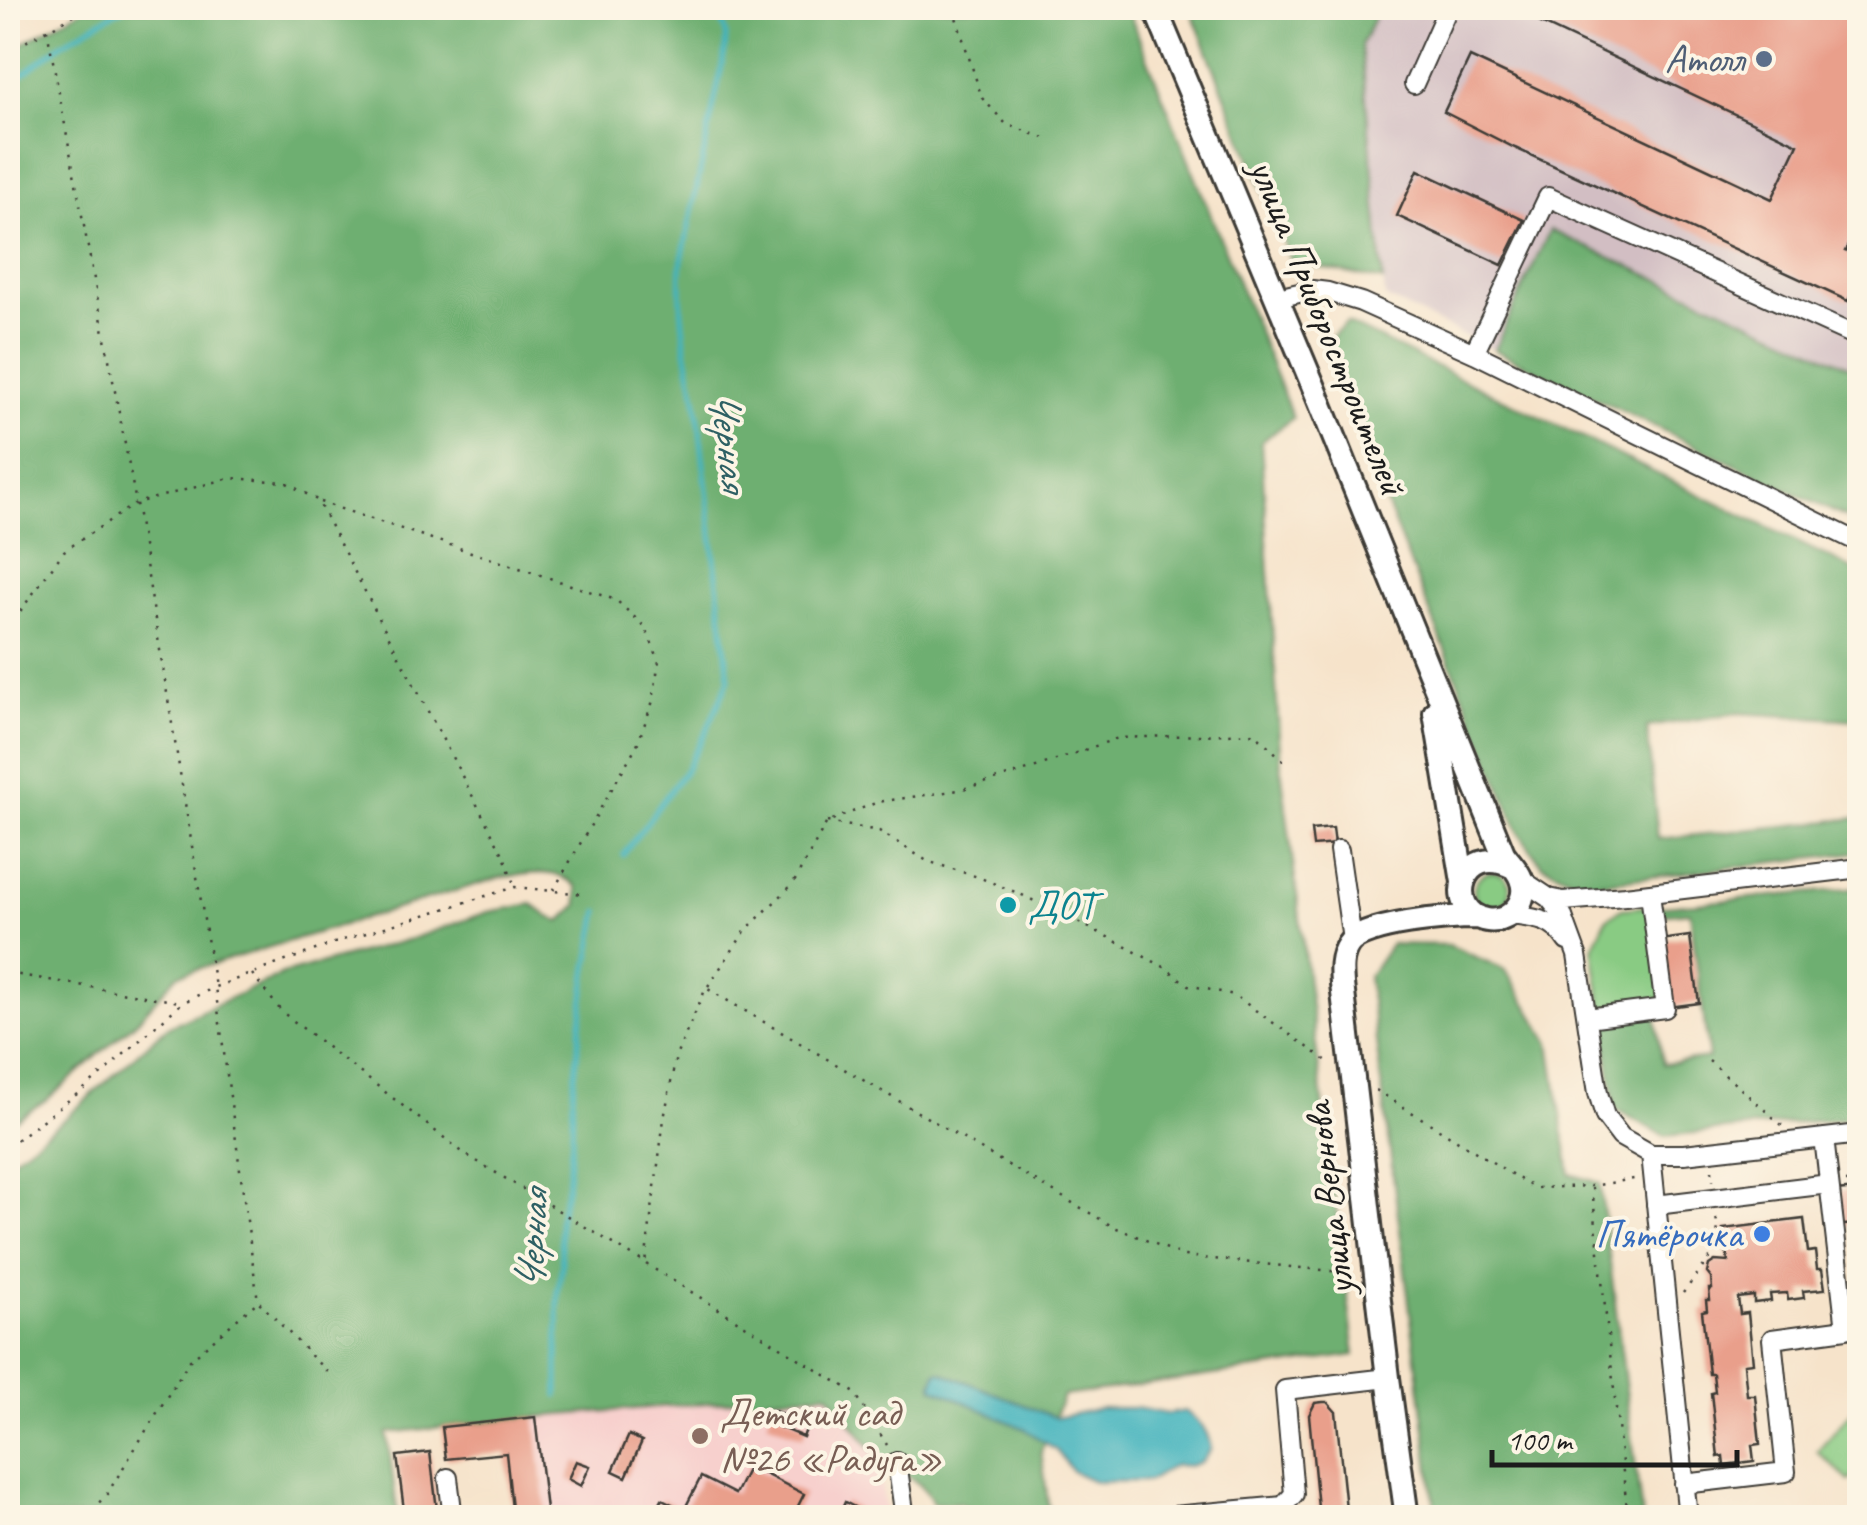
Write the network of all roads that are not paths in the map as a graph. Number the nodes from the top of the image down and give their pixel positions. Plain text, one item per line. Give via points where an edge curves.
1 (1155, 8) edge
2 (1448, 8) edge
3 (1414, 84) dead end
4 (1277, 300) junction
5 (1860, 338) edge
6 (1474, 353) junction
7 (1860, 543) edge
8 (1429, 676) junction
9 (1339, 850) dead end
10 (1860, 868) edge
11 (1517, 874) junction
12 (1462, 886) junction
13 (1650, 894) junction
14 (1548, 898) junction
15 (1511, 915) junction
16 (1478, 917) junction
17 (1415, 922) junction
18 (1352, 940) junction
19 (1576, 956) junction
20 (1587, 1018) junction
21 (1860, 1134) edge
22 (1824, 1138) junction
23 (1651, 1154) junction
24 (1829, 1184) junction
25 (1656, 1204) junction
26 (1388, 1378) junction
27 (897, 1462) road end
28 (448, 1478) dead end
29 (1684, 1484) junction
30 (453, 1518) edge
31 (906, 1518) edge
32 (1151, 1518) edge
33 (1407, 1518) edge
34 (1688, 1518) edge

1 - 4 main road, улица Приборостроителей
2 - 3 street
4 - 6 street via 1328,292
4 - 8 main road, улица Приборостроителей
5 - 6 street via 1548,197
6 - 7 street
8 - 11 main road, улица Приборостроителей
8 - 12 main road, улица Приборостроителей
9 - 18 street
10 - 13 street
11 - 12 main road via 1500,860 1488,860 1475,865
11 - 14 street
11 - 15 main road via 1523,894
12 - 16 main road via 1464,903
12 - 17 main road via 1453,902
13 - 14 street
13 - 20 street via 1665,1008
14 - 19 street via 1562,914
15 - 16 main road
15 - 19 street via 1554,926
16 - 17 main road
17 - 18 main road
18 - 26 main road, улица Вернова via 1341,962
19 - 20 street
20 - 23 street via 1606,1116 1621,1137
21 - 22 street
22 - 23 street
22 - 24 street
23 - 25 street
24 - 25 street
24 - 29 street via 1846,1329 1772,1339 1786,1472
25 - 29 street
26 - 32 street via 1285,1390 1294,1494 1284,1506
26 - 33 main road, улица Вернова
27 - 31 street
28 - 30 street
29 - 34 street

